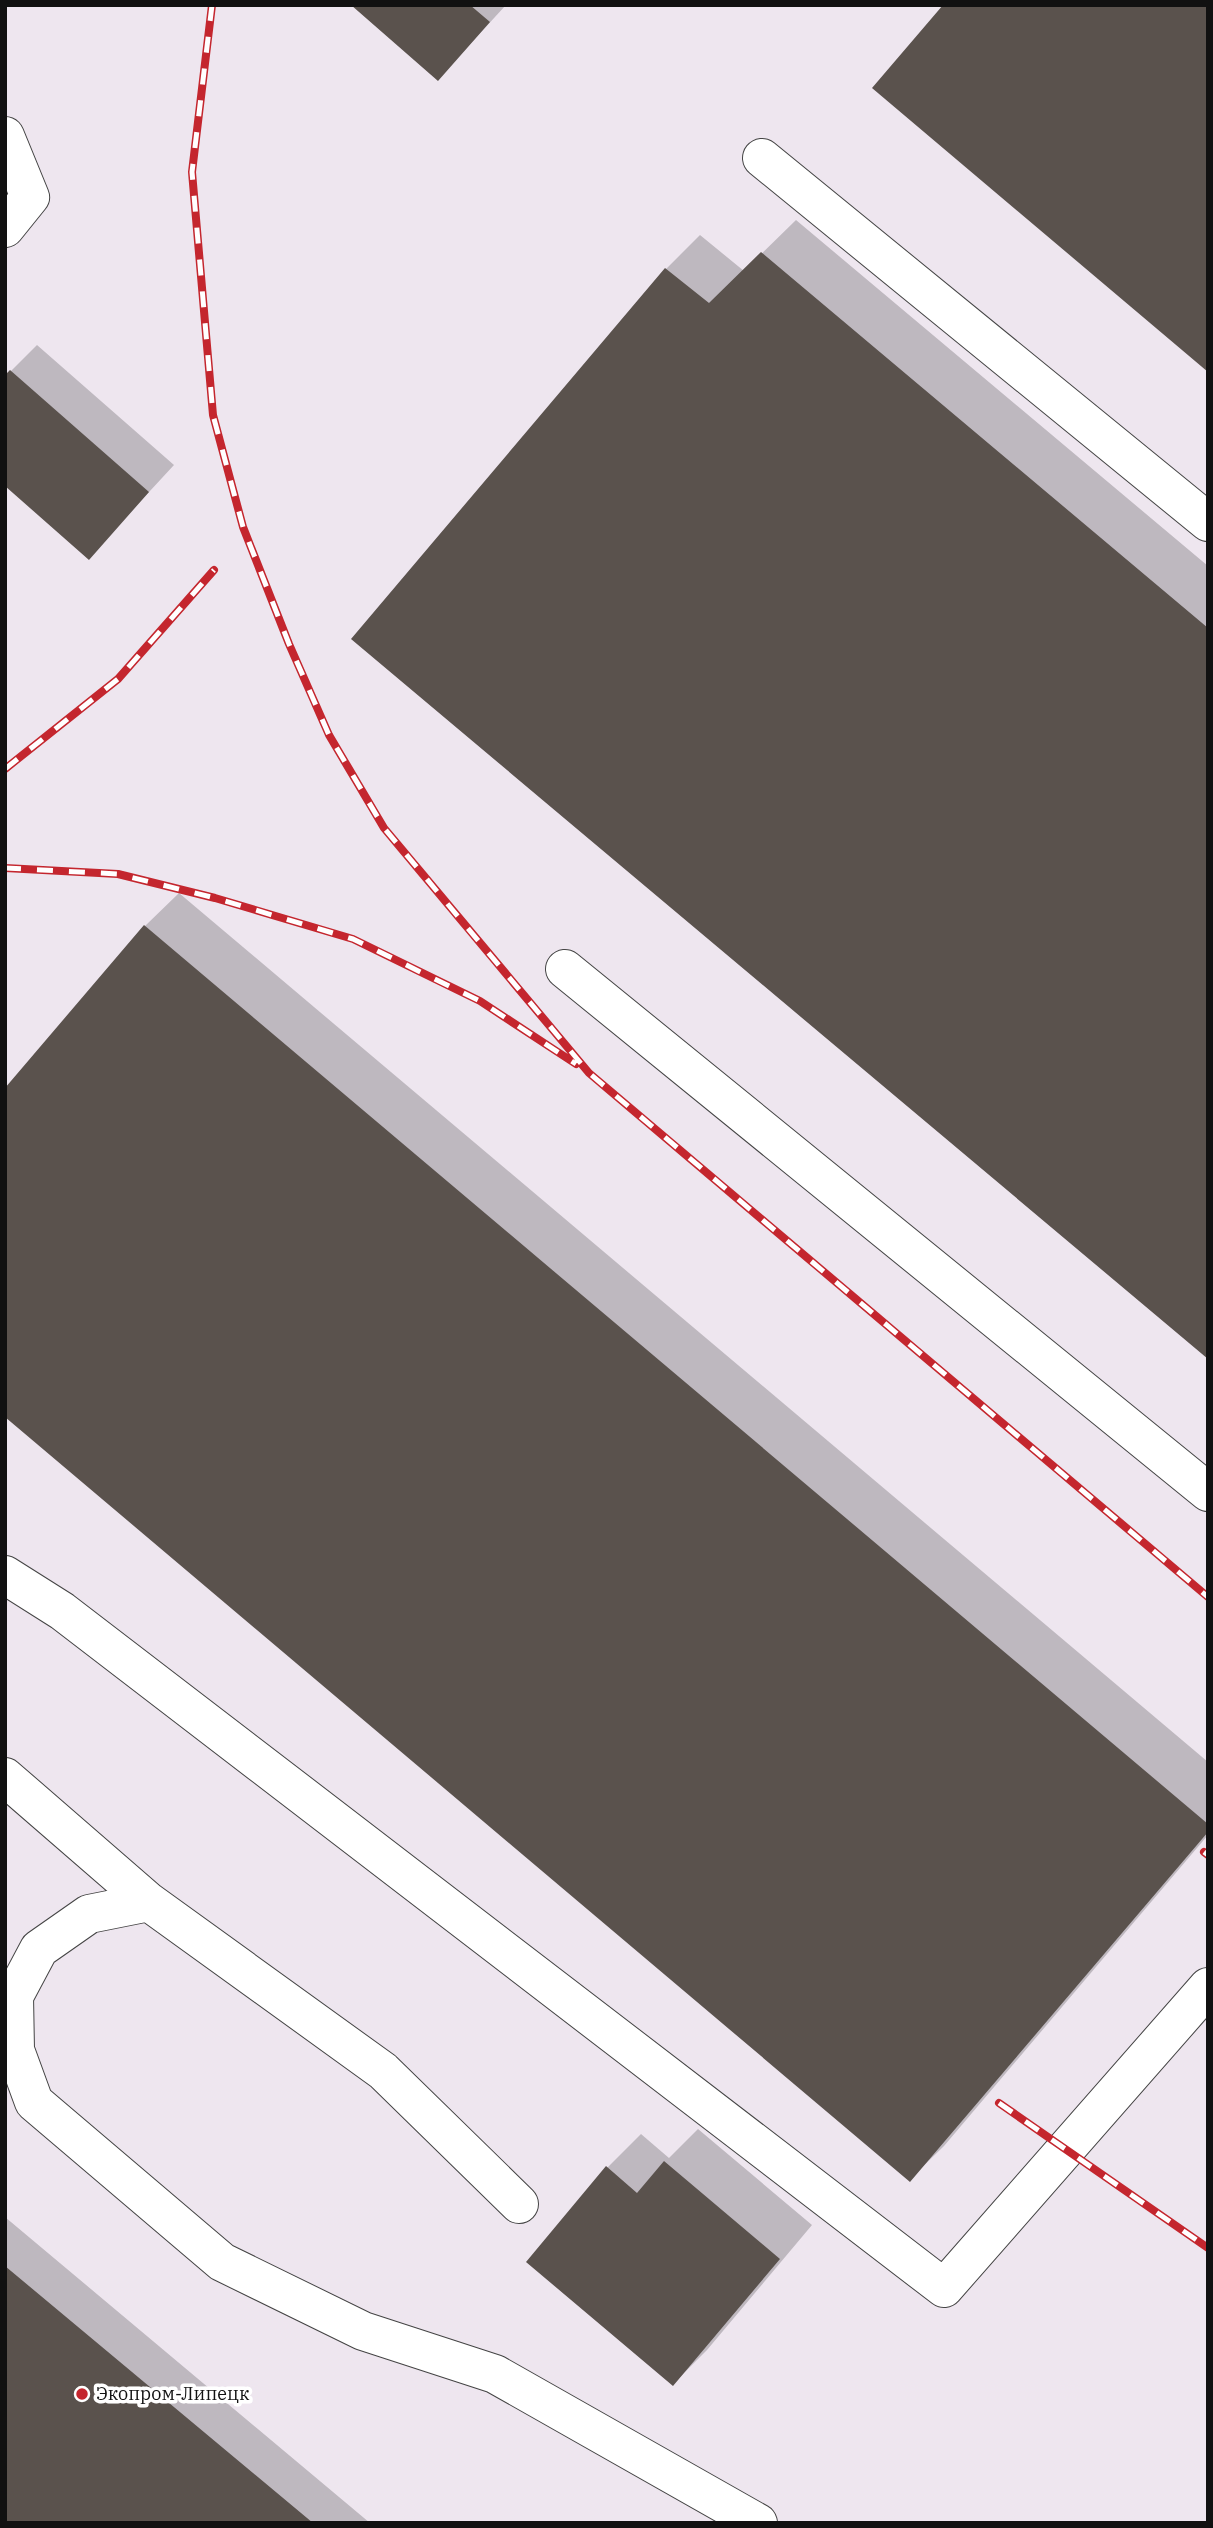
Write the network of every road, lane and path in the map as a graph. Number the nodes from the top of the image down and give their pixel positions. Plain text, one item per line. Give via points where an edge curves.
1 (5, 136) edge
2 (762, 158) dead end
3 (5, 228) edge
4 (1208, 522) edge
5 (565, 969) dead end
6 (1208, 1492) edge
7 (5, 1575) edge
8 (5, 1777) edge
9 (149, 1902) junction
10 (1208, 1987) edge
11 (519, 2204) dead end
12 (758, 2523) edge

1 - 3 lane via 30,197
2 - 4 lane
5 - 6 lane
7 - 10 lane via 62,1611 944,2288
8 - 9 lane
9 - 11 lane via 383,2071
9 - 12 lane via 89,1914 39,1949 14,1996 15,2050 34,2102 222,2262 363,2332 495,2375

